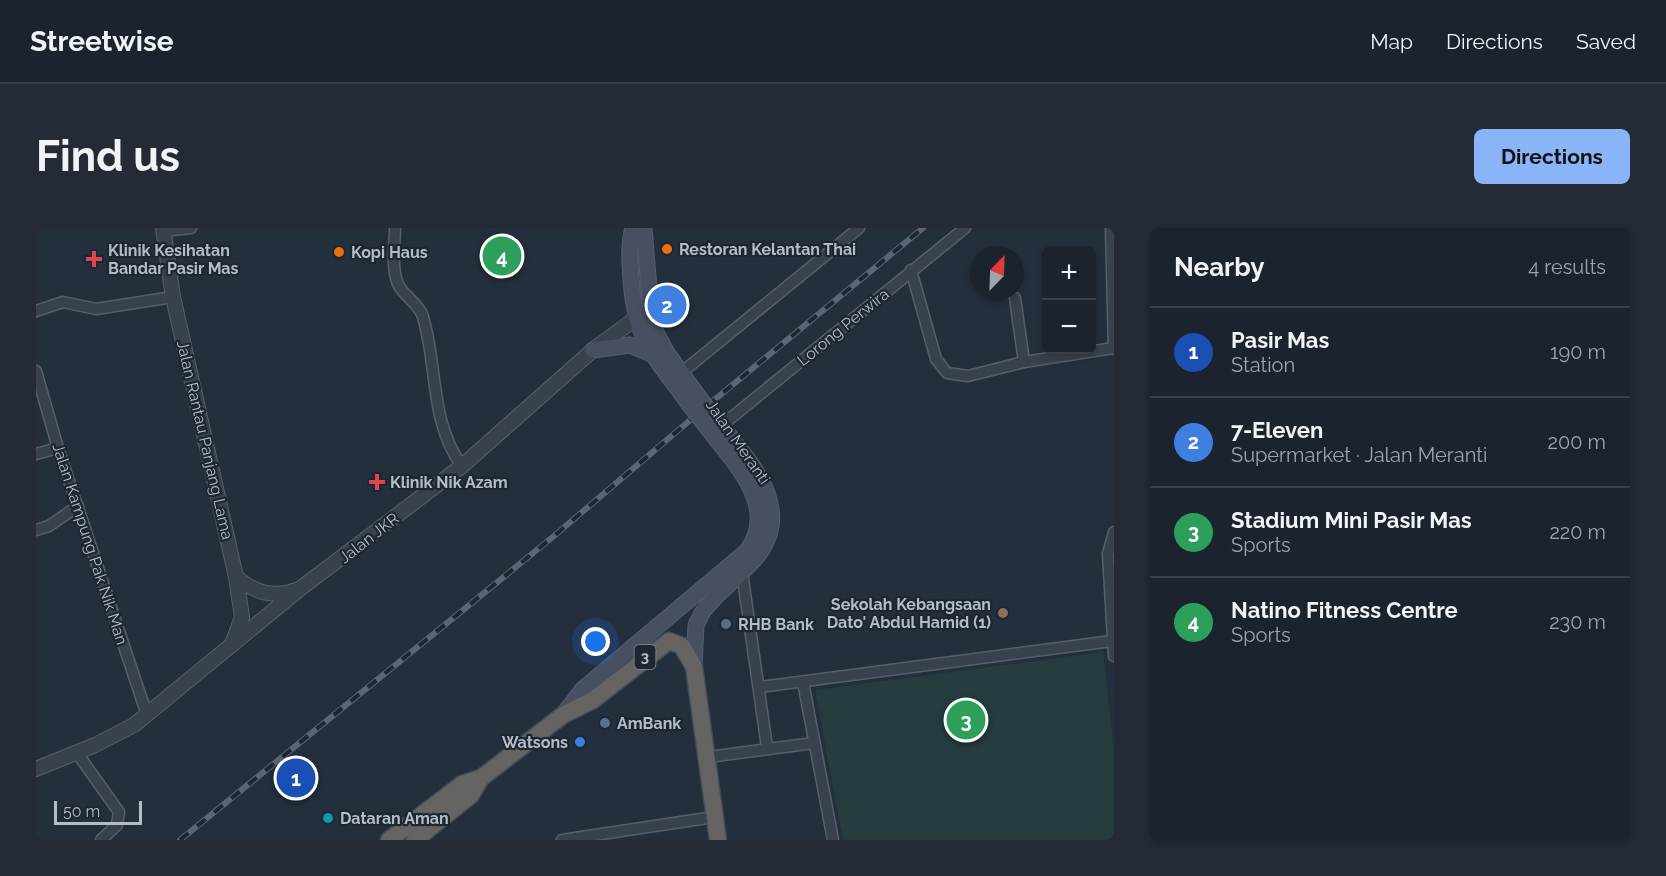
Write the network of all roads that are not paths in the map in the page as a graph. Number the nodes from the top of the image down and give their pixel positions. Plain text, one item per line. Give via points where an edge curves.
1 (191, 228) edge
2 (395, 228) edge
3 (639, 228) edge
4 (859, 228) edge
5 (965, 228) edge
6 (1111, 228) edge
7 (163, 229) edge
8 (911, 270) junction
9 (173, 297) junction
10 (1015, 300) edge
11 (36, 311) edge
12 (642, 316) junction
13 (1114, 348) edge
14 (593, 350) junction
15 (653, 355) junction
16 (1024, 362) junction
17 (36, 371) edge
18 (681, 373) junction
19 (694, 400) junction
20 (714, 424) junction
21 (57, 448) junction
22 (36, 454) edge
23 (462, 466) junction
24 (78, 506) junction
25 (766, 510) junction
26 (36, 530) edge
27 (1114, 532) edge
28 (742, 572) junction
29 (236, 577) junction
30 (1111, 579) edge
31 (301, 588) junction
32 (644, 640) junction
33 (1112, 641) junction
34 (663, 644) junction
35 (229, 649) junction
36 (1114, 656) edge
37 (694, 667) junction
38 (803, 682) junction
39 (760, 687) junction
40 (563, 715) junction
41 (147, 716) junction
42 (814, 743) junction
43 (767, 747) junction
44 (77, 753) junction
45 (708, 757) junction
46 (36, 769) edge
47 (481, 778) junction
48 (714, 817) junction
49 (101, 840) edge
50 (389, 840) edge
51 (416, 840) edge
52 (562, 840) edge
53 (718, 840) edge
54 (832, 840) edge

1 - 7 street
2 - 23 street via 396,278 422,314 441,417 450,446
3 - 12 main road, Jalan Meranti
4 - 18 street
5 - 8 street, Lorong Perwira
6 - 13 street
7 - 9 street, Jalan Rantau Panjang Lama
8 - 16 street via 936,359 947,373 968,376
8 - 20 street, Lorong Perwira
9 - 11 street via 96,309 63,302
9 - 29 street, Jalan Rantau Panjang Lama
10 - 16 street
12 - 14 street, Jalan JKR
12 - 15 main road, Jalan Meranti
12 - 18 main road, Jalan Meranti
13 - 16 street
14 - 15 main road via 630,345
14 - 23 street, Jalan JKR
15 - 19 main road, Jalan Meranti
17 - 21 street, Jalan Kampung Pak Nik Man
18 - 19 main road, Jalan Meranti
19 - 20 main road, Jalan Meranti, bridge
20 - 25 main road, Jalan Meranti
21 - 22 street
21 - 24 street, Jalan Kampung Pak Nik Man
23 - 31 street, Jalan JKR
24 - 26 street
24 - 41 street, Jalan Kampung Pak Nik Man
25 - 28 main road, Jalan Meranti via 770,533 766,544
25 - 32 main road, Jalan Meranti via 747,551
27 - 30 street via 1108,544
28 - 37 main road, Jalan Meranti via 709,603 699,619 694,638
28 - 39 street
29 - 31 street via 261,593 282,595
29 - 35 street, Jalan Rantau Panjang Lama via 242,617
30 - 33 street
31 - 35 street, Jalan JKR
32 - 34 highway
32 - 40 main road, Jalan Meranti via 583,689
33 - 36 street
33 - 38 street
34 - 37 highway, 3 via 676,642 682,646
34 - 40 highway, 3 via 592,700
35 - 41 street, Jalan JKR
37 - 45 highway, 3
38 - 39 street
38 - 42 street
39 - 43 street
40 - 47 highway, 3
41 - 44 street, Jalan JKR
42 - 43 street
42 - 54 street
43 - 45 street
44 - 46 street, Jalan JKR
44 - 49 street via 119,812 117,825
45 - 48 highway, 3
47 - 50 highway, 3 via 462,784
47 - 51 highway, 3 via 471,795
48 - 52 street
48 - 53 highway, 3

